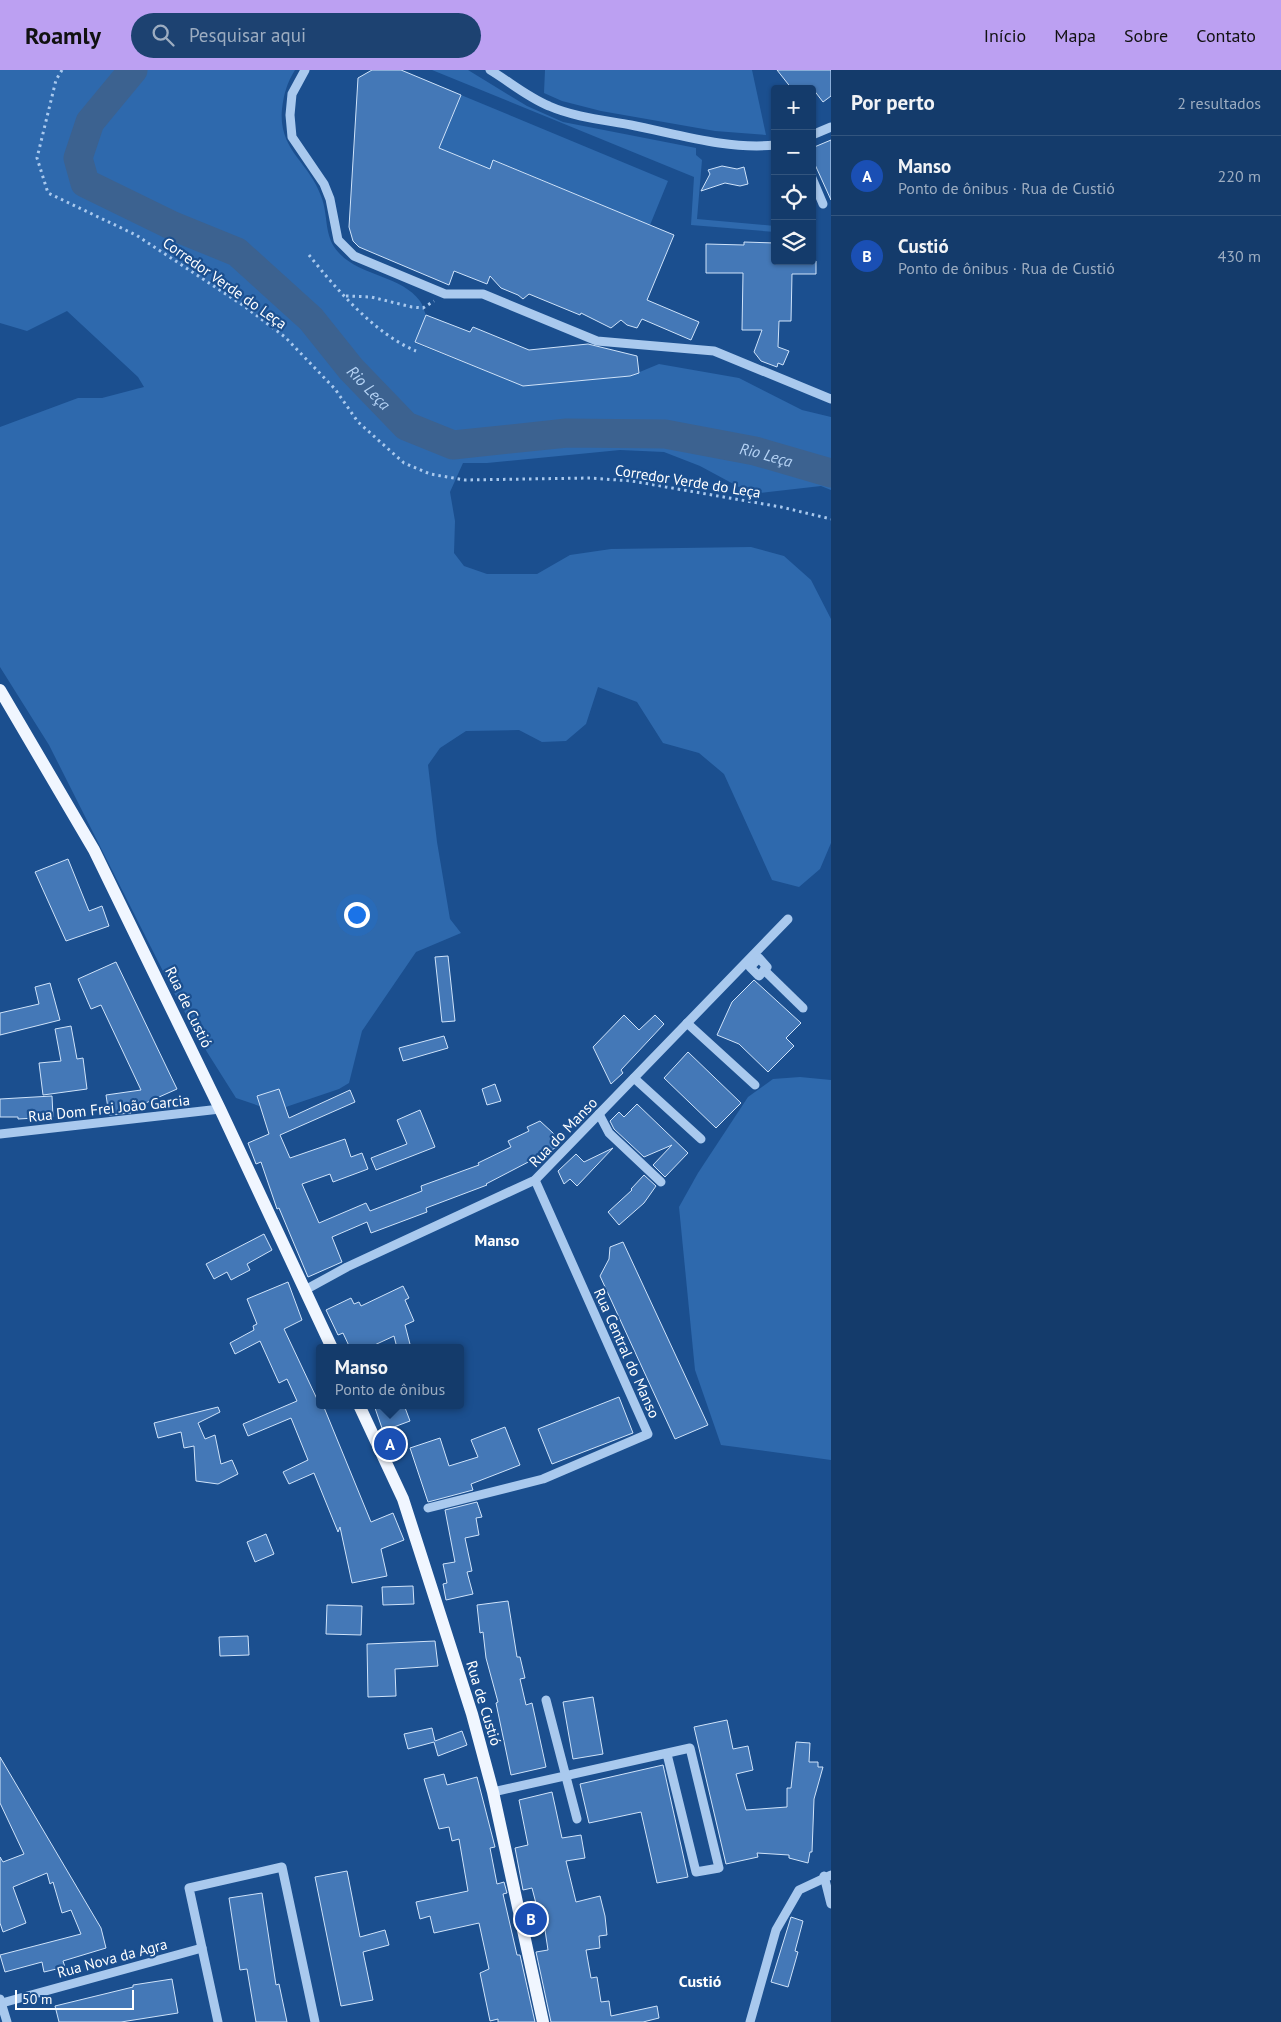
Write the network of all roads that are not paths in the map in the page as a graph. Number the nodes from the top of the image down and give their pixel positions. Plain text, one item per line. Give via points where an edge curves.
1 (305, 70) edge
2 (490, 70) edge
3 (831, 127) edge
4 (816, 133) edge
5 (771, 145) edge
6 (816, 187) edge
7 (823, 204) dead end
8 (831, 399) edge
9 (1, 695) edge
10 (788, 919) dead end
11 (752, 960) junction
12 (803, 1008) dead end
13 (687, 1023) junction
14 (634, 1078) junction
15 (755, 1085) dead end
16 (220, 1109) junction
17 (599, 1114) junction
18 (0, 1134) edge
19 (701, 1139) dead end
20 (535, 1180) junction
21 (661, 1182) dead end
22 (305, 1290) junction
23 (330, 1344) edge
24 (361, 1409) edge
25 (428, 1508) dead end
26 (546, 1700) dead end
27 (667, 1754) junction
28 (567, 1776) junction
29 (494, 1792) junction
30 (577, 1819) dead end
31 (828, 1876) edge
32 (831, 1904) edge
33 (202, 1948) junction
34 (1, 2001) edge
35 (7, 2022) edge
36 (218, 2022) edge
37 (315, 2022) edge
38 (543, 2022) edge
39 (750, 2022) edge

1 - 8 street via 292,94 292,137 324,184 338,240 354,256 445,294 483,294 597,341 714,351
2 - 5 street via 526,94 576,115 696,138
3 - 4 street
6 - 7 street
9 - 16 main road, Rua de Custió via 94,850
10 - 11 street, Rua do Manso
11 - 12 street via 758,958 768,967 764,970
11 - 13 street, Rua do Manso
13 - 14 street, Rua do Manso
13 - 15 street
14 - 17 street, Rua do Manso
14 - 19 street
16 - 18 street, Rua Dom Frei João Garcia
16 - 22 main road, Rua de Custió
17 - 20 street, Rua do Manso
17 - 21 street via 608,1133
20 - 22 street, Rua do Manso via 347,1267
20 - 25 street, Rua Central do Manso via 648,1434 543,1479
22 - 23 main road, Rua de Custió
24 - 29 main road, Rua de Custió via 403,1499
26 - 28 street
27 - 27 street via 690,1748 718,1868 696,1872
27 - 28 street
28 - 29 street
28 - 30 street
29 - 38 main road, Rua de Custió
31 - 32 street
31 - 39 street via 799,1890 776,1930
33 - 34 street, Rua Nova da Agra
33 - 36 street
33 - 37 street via 189,1888 282,1867
34 - 35 street

